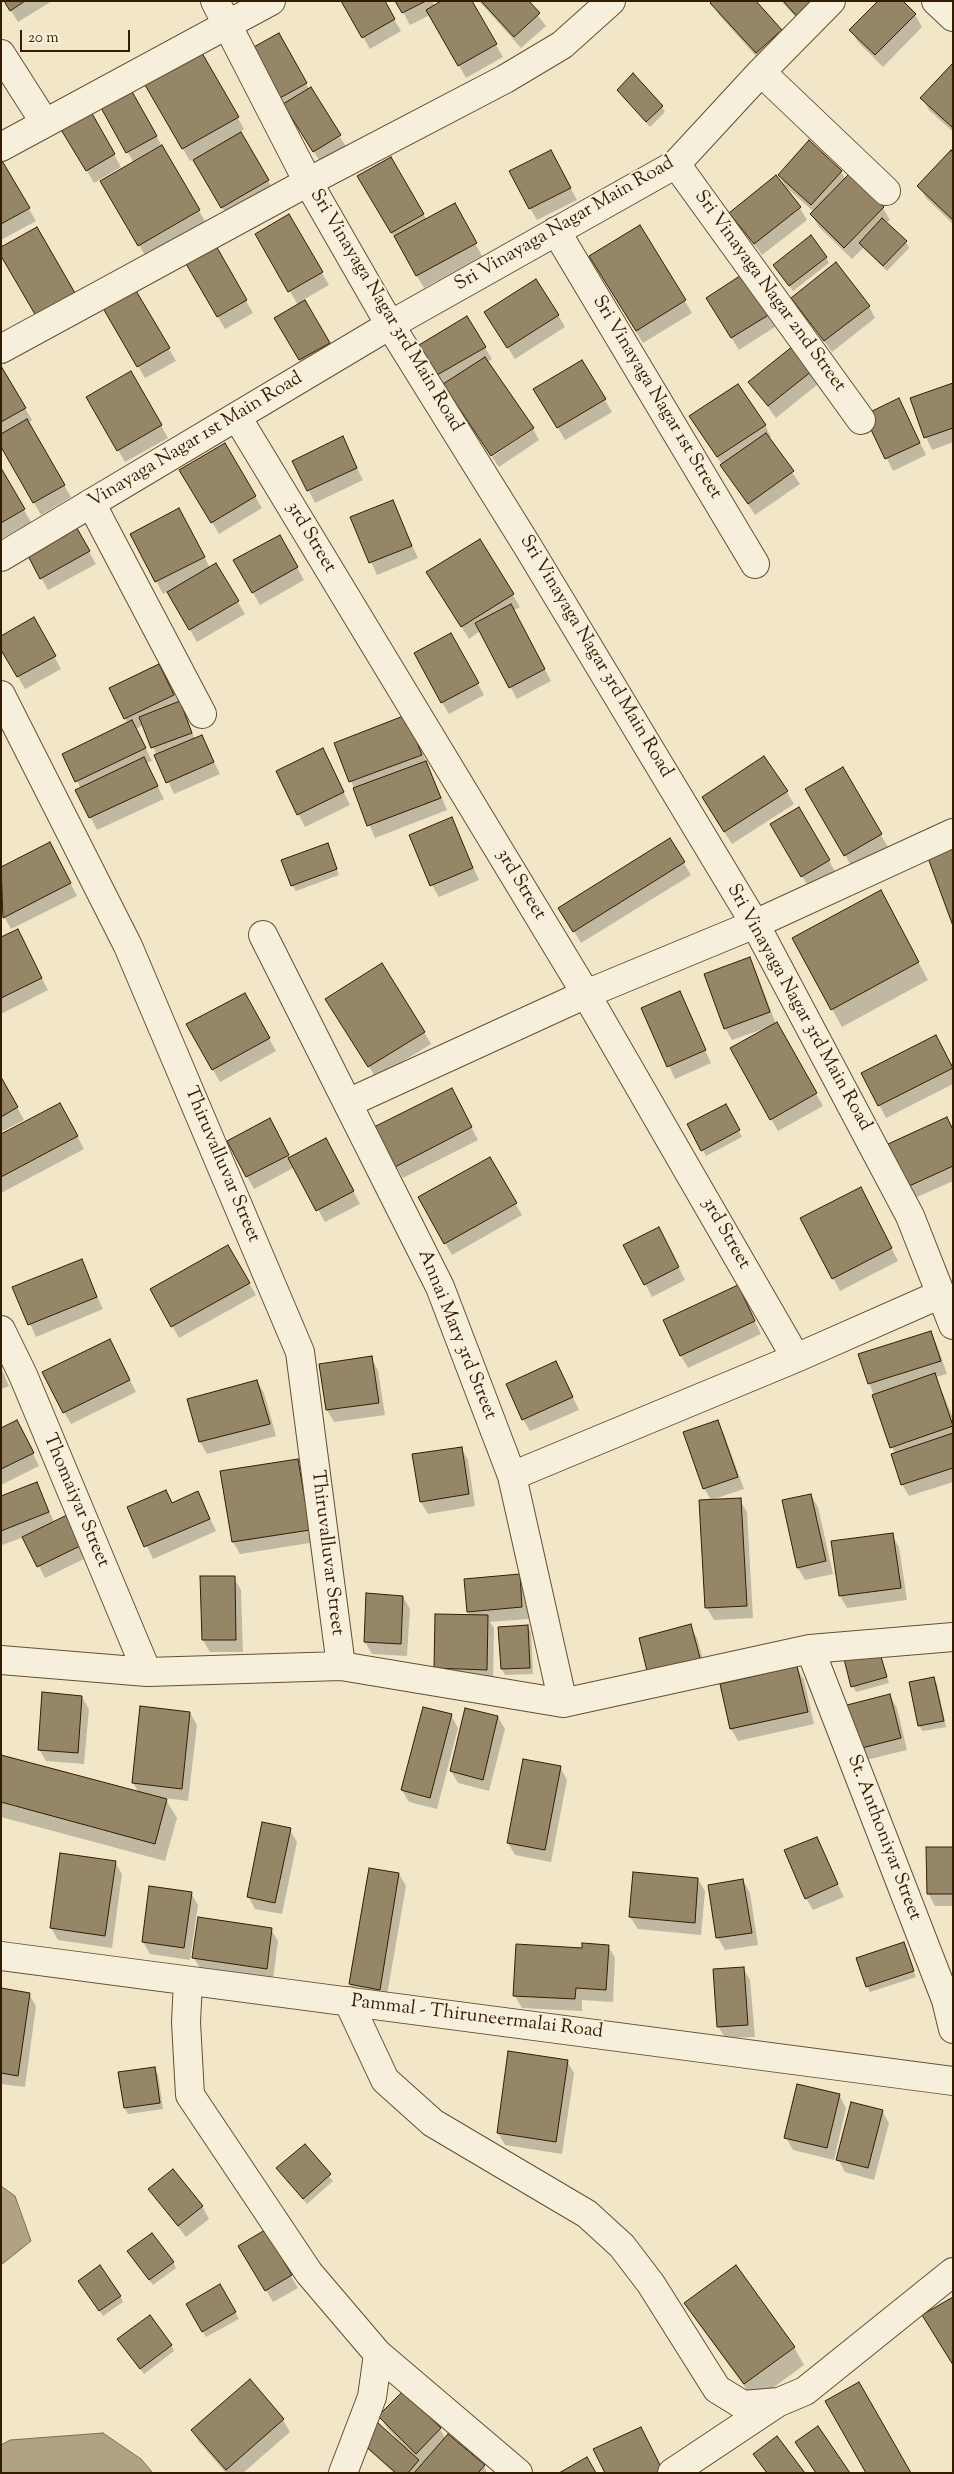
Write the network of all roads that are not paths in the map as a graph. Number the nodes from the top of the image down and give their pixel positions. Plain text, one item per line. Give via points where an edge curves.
1 (215, 1) edge
2 (271, 1) edge
3 (611, 1) edge
4 (832, 1) edge
5 (936, 1) edge
6 (953, 17) edge
7 (226, 27) junction
8 (1, 54) edge
9 (761, 72) junction
10 (45, 123) junction
11 (1, 147) edge
12 (676, 164) junction
13 (308, 182) junction
14 (886, 191) dead end
15 (556, 232) junction
16 (390, 325) junction
17 (1, 349) edge
18 (237, 416) junction
19 (861, 420) dead end
20 (91, 504) junction
21 (1, 557) edge
22 (755, 564) dead end
23 (1, 695) edge
24 (202, 714) dead end
25 (953, 833) edge
26 (755, 924) junction
27 (263, 935) dead end
28 (586, 994) junction
29 (348, 1103) junction
30 (941, 1294) junction
31 (953, 1325) edge
32 (1, 1330) edge
33 (796, 1358) junction
34 (512, 1476) junction
35 (953, 1637) edge
36 (810, 1649) junction
37 (1, 1660) edge
38 (341, 1666) junction
39 (147, 1672) junction
40 (563, 1703) junction
41 (1, 1956) edge
42 (188, 1981) junction
43 (348, 2001) junction
44 (953, 2029) edge
45 (953, 2081) edge
46 (953, 2272) edge
47 (378, 2354) junction
48 (778, 2402) junction
49 (343, 2473) edge
50 (518, 2473) edge
51 (672, 2473) edge

1 - 7 street, Sri Vinayaga Nagar 3rd Main Road
2 - 7 street
3 - 13 street via 562,44 505,79
4 - 9 street, Sri Vinayaga Nagar Main Road
5 - 6 street
7 - 10 street
7 - 13 street, Sri Vinayaga Nagar 3rd Main Road
8 - 10 street
9 - 12 street, Sri Vinayaga Nagar Main Road
9 - 14 street
10 - 11 street
12 - 15 street, Sri Vinayaga Nagar Main Road
12 - 19 street, Sri Vinayaga Nagar 2nd Street
13 - 16 street, Sri Vinayaga Nagar 3rd Main Road
13 - 17 street
15 - 16 street, Sri Vinayaga Nagar Main Road
15 - 22 street, Sri Vinayaga Nagar 1st Street
16 - 18 street, Vinayaga Nagar 1st Main Road
16 - 26 street, Sri Vinayaga Nagar 3rd Main Road
18 - 20 street, Vinayaga Nagar 1st Main Road
18 - 28 street, 3rd Street
20 - 21 street, Vinayaga Nagar 1st Main Road
20 - 24 street
23 - 38 street, Thiruvalluvar Street via 128,946 300,1352
25 - 26 street
26 - 28 street
26 - 30 street, Sri Vinayaga Nagar 3rd Main Road via 910,1216
27 - 29 street, Annai Mary 3rd Street
28 - 29 street
28 - 33 street, 3rd Street
29 - 34 street, Annai Mary 3rd Street via 440,1287
30 - 31 street, Sri Vinayaga Nagar 3rd Main Road
30 - 33 street
32 - 39 street, Thomaiyar Street
33 - 34 street
34 - 40 street, Annai Mary 3rd Street
35 - 36 street
36 - 40 street
36 - 44 street, St. Anthoniyar Street via 946,2000
37 - 39 street
38 - 39 street
38 - 40 street
41 - 42 street, Pammal - Thiruneermalai Road
42 - 43 street, Pammal - Thiruneermalai Road
42 - 47 street via 186,2022 190,2095 309,2273
43 - 45 street, Pammal - Thiruneermalai Road
43 - 48 street via 385,2080 433,2123 587,2214 622,2246 651,2284 717,2389 743,2405
46 - 48 street via 806,2391
47 - 49 street via 372,2397
47 - 50 street
48 - 51 street

